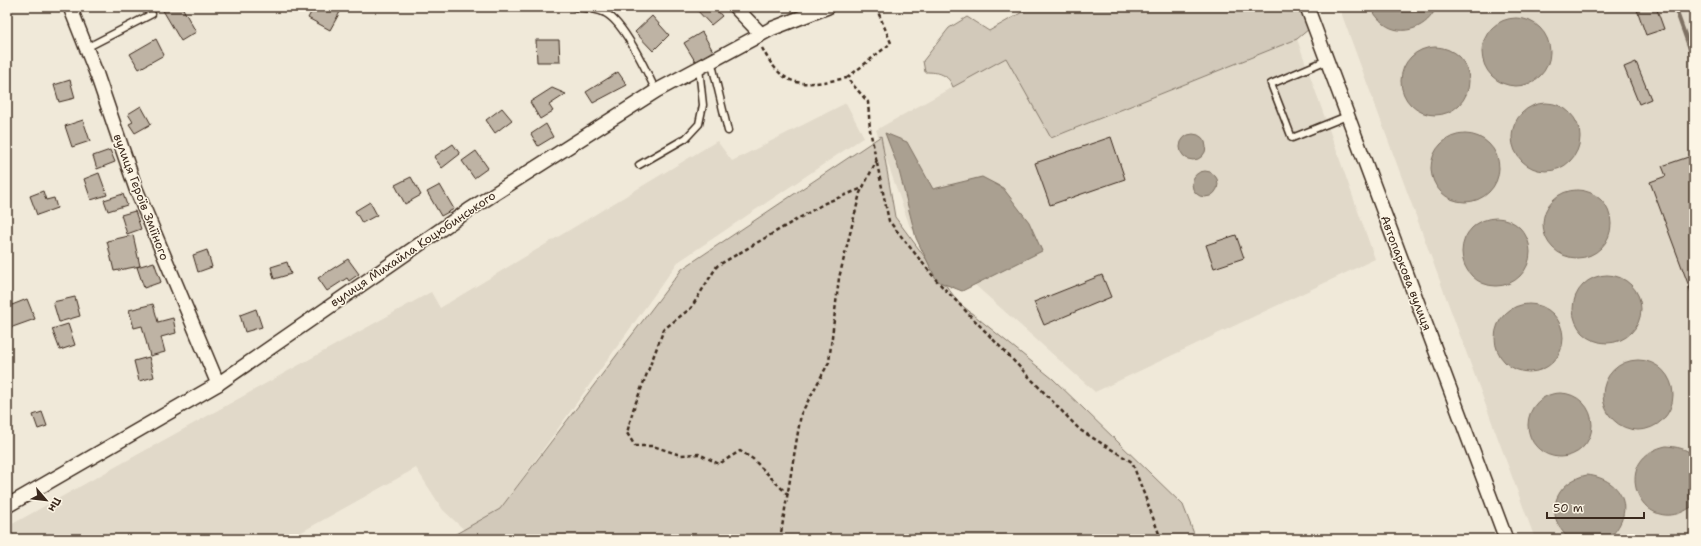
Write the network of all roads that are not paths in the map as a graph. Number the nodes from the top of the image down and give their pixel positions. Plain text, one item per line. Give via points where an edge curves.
1 (70, 7) edge
2 (575, 7) edge
3 (735, 7) edge
4 (828, 7) edge
5 (1307, 7) edge
6 (805, 11) edge
7 (152, 14) dead end
8 (758, 36) junction
9 (86, 48) junction
10 (711, 60) junction
11 (1326, 60) junction
12 (699, 66) junction
13 (656, 91) junction
14 (1347, 116) junction
15 (728, 131) dead end
16 (639, 166) dead end
17 (218, 384) junction
18 (7, 506) edge
19 (1506, 539) edge

1 - 9 street, вулиця Героїв Зміїного
2 - 13 lane via 598,10 615,20
3 - 8 street
4 - 6 street, вулиця Михайла Коцюбинського
5 - 11 street, Автопаркова вулиця
6 - 8 street, вулиця Михайла Коцюбинського
7 - 9 lane
8 - 10 street, вулиця Михайла Коцюбинського
9 - 17 street, вулиця Героїв Зміїного via 136,189
10 - 12 street, вулиця Михайла Коцюбинського
10 - 15 lane
11 - 14 street, Автопаркова вулиця
11 - 14 lane via 1271,84 1292,138
12 - 13 street, вулиця Михайла Коцюбинського
12 - 16 lane via 703,105 699,124 686,138
13 - 17 street, вулиця Михайла Коцюбинського via 470,210
14 - 19 street, Автопаркова вулиця
17 - 18 street, вулиця Михайла Коцюбинського

